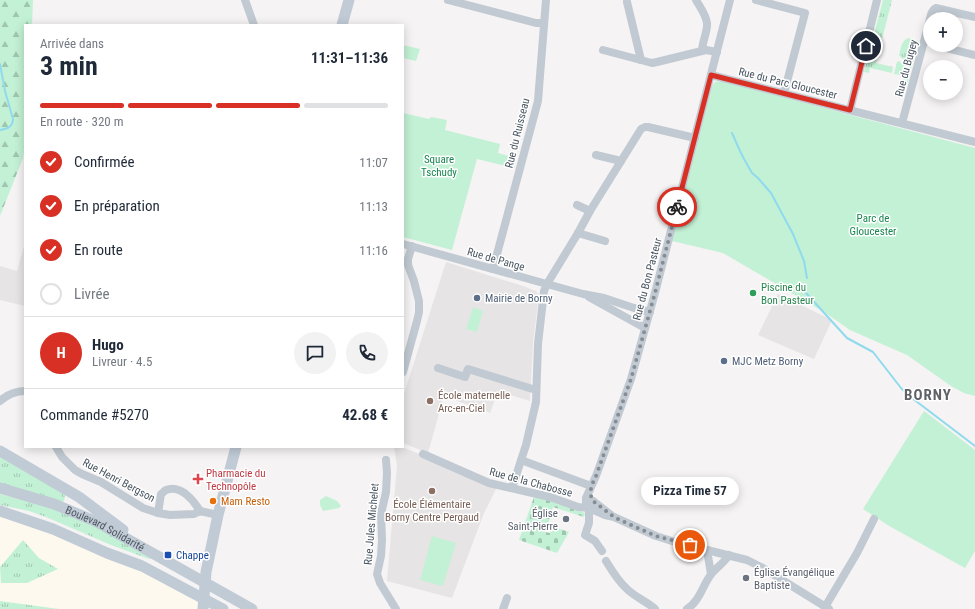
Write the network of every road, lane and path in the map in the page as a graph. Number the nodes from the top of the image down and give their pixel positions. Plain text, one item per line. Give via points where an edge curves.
1 (245, 0) edge
2 (349, 0) edge
3 (448, 0) edge
4 (546, 0) edge
5 (696, 0) edge
6 (730, 0) edge
7 (756, 0) edge
8 (877, 0) edge
9 (627, 2) dead end
10 (932, 12) edge
11 (953, 12) edge
12 (963, 14) edge
13 (975, 17) edge
14 (544, 23) junction
15 (254, 24) edge
16 (342, 24) edge
17 (603, 50) dead end
18 (702, 51) junction
19 (717, 52) junction
20 (924, 52) edge
21 (963, 52) edge
22 (975, 55) edge
23 (641, 60) junction
24 (711, 75) junction
25 (784, 93) junction
26 (850, 110) junction
27 (902, 123) junction
28 (695, 138) junction
29 (974, 139) edge
30 (596, 155) dead end
31 (621, 161) junction
32 (577, 205) dead end
33 (590, 211) junction
34 (578, 233) junction
35 (605, 240) dead end
36 (404, 244) edge
37 (412, 246) junction
38 (493, 269) junction
39 (546, 284) junction
40 (584, 294) junction
41 (650, 312) junction
42 (645, 328) junction
43 (404, 368) edge
44 (438, 368) dead end
45 (536, 390) junction
46 (24, 391) edge
47 (0, 401) edge
48 (57, 448) edge
49 (236, 448) edge
50 (0, 451) edge
51 (423, 454) dead end
52 (386, 460) dead end
53 (521, 460) junction
54 (0, 488) edge
55 (512, 488) junction
56 (591, 488) junction
57 (591, 504) junction
58 (0, 510) edge
59 (200, 511) junction
60 (158, 513) junction
61 (218, 515) junction
62 (874, 518) dead end
63 (707, 550) junction
64 (602, 551) dead end
65 (152, 553) junction
66 (729, 555) junction
67 (606, 561) dead end
68 (711, 574) junction
69 (201, 592) edge
70 (507, 598) dead end
71 (652, 607) edge
72 (827, 608) edge
73 (195, 609) edge
74 (223, 609) edge
75 (237, 609) edge
76 (252, 609) edge
77 (396, 609) edge
78 (503, 609) edge
79 (660, 609) edge
80 (687, 609) edge

1 - 15 street
2 - 16 main road
3 - 14 street
4 - 14 street, Rue du Ruisseau
5 - 18 street via 707,23
6 - 19 street, Rue du Bon Pasteur
7 - 25 street via 805,13
8 - 26 street
9 - 23 street
10 - 11 street, Rue du Bugey via 936,8
12 - 13 street, Rue du Bugey
14 - 38 street, Rue du Ruisseau via 538,101
17 - 23 street
18 - 19 street
18 - 23 street via 657,62
19 - 24 street, Rue du Bon Pasteur
20 - 27 street, Rue du Bugey
21 - 22 street
24 - 25 street, Rue du Parc Gloucester
24 - 28 street, Rue du Bon Pasteur
25 - 26 street, Rue du Parc Gloucester
26 - 27 street, Rue du Parc Gloucester
27 - 29 street, Rue du Parc Gloucester
28 - 31 street via 646,127 639,131
28 - 41 street, Rue du Bon Pasteur
30 - 31 street
31 - 33 street
32 - 33 street
33 - 34 street
34 - 35 street
34 - 39 street
36 - 37 street, Rue de Pange
37 - 38 street, Rue de Pange
37 - 43 street via 408,265 419,301 417,321
38 - 39 street, Rue de Pange
39 - 40 street, Rue de Pange
39 - 45 street via 538,344
40 - 41 street, Rue de Pange
40 - 42 street, Rue de Pange
41 - 42 street, Rue du Bon Pasteur
42 - 56 street, Rue du Bon Pasteur via 631,379
44 - 45 street via 465,377 468,369
45 - 53 street via 536,402
46 - 47 street via 13,392
48 - 60 street, Rue Henri Bergson via 78,472 101,482 143,508
49 - 61 main road
50 - 65 main road via 79,497
51 - 55 street, Rue de la Chabosse via 489,483
52 - 77 street, Rue Jules Michelet via 386,492 381,514 381,556 377,574
53 - 55 street
53 - 56 street
54 - 65 main road, Boulevard Solidarité via 76,512
55 - 57 street, Rue de la Chabosse via 578,506
56 - 57 street
57 - 63 street via 656,536
57 - 64 street via 585,535 595,540
58 - 69 main road, Boulevard Solidarité via 41,524
59 - 60 street, Rue Henri Bergson via 194,514
59 - 60 street, Rue Henri Bergson via 196,503 177,489 167,490 161,494
59 - 61 street, Rue Henri Bergson
61 - 69 main road
62 - 72 street
63 - 66 street
63 - 68 street
65 - 69 main road, Boulevard Solidarité
66 - 68 street
66 - 72 street via 761,567
67 - 71 street via 622,584
68 - 80 street via 697,598
69 - 73 main road
69 - 74 main road, Boulevard Solidarité
69 - 75 main road, Boulevard Solidarité
69 - 76 main road, Boulevard Solidarité
70 - 78 street
71 - 79 street

